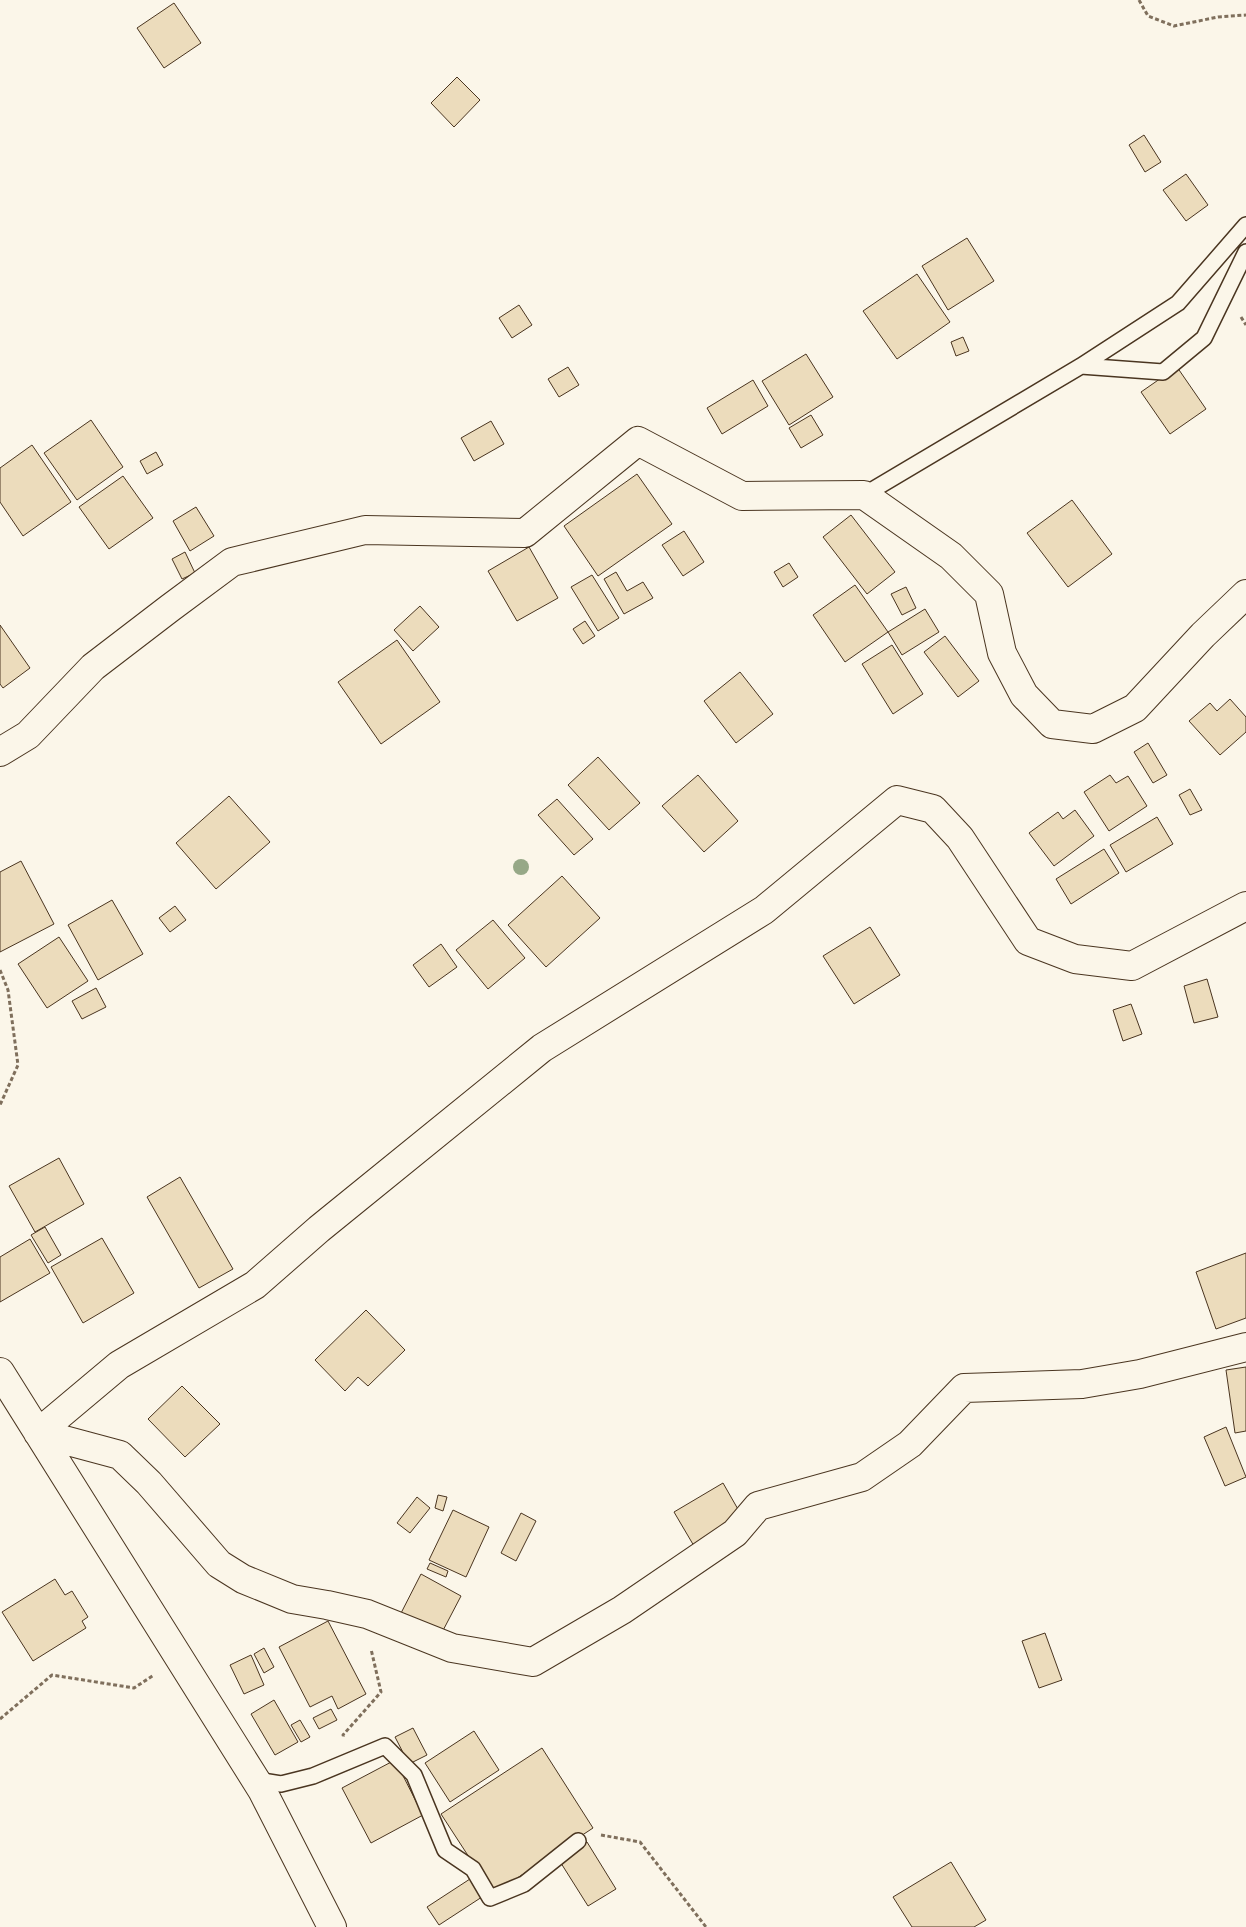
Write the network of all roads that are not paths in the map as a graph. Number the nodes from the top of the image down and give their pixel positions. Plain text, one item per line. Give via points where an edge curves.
1 (1246, 225) edge
2 (1246, 252) edge
3 (1081, 366) junction
4 (864, 495) junction
5 (1246, 594) edge
6 (0, 752) edge
7 (1246, 906) edge
8 (1246, 1347) edge
9 (0, 1372) edge
10 (38, 1433) junction
11 (256, 1780) junction
12 (578, 1841) road end
13 (332, 1927) edge

1 - 3 lane via 1178,303
2 - 3 lane via 1204,338 1163,372
3 - 4 lane
4 - 5 street via 951,556 990,594 1002,653 1024,695 1052,724 1093,729 1135,708
4 - 6 street via 742,496 638,442 525,533 365,530 232,562 93,668 28,735
7 - 10 street via 1132,966 1075,959 1028,941 949,826 933,809 897,800 764,910 542,1048 255,1285 120,1365
8 - 10 street via 1140,1374 1082,1384 964,1388 910,1444 862,1477 758,1506 735,1533 622,1610 533,1662 452,1648 367,1614 292,1599 243,1579 219,1564 120,1454
9 - 10 street
10 - 11 street
11 - 12 lane via 282,1784 313,1776 385,1746 414,1775 445,1850 473,1870 490,1898 524,1884
11 - 13 street

